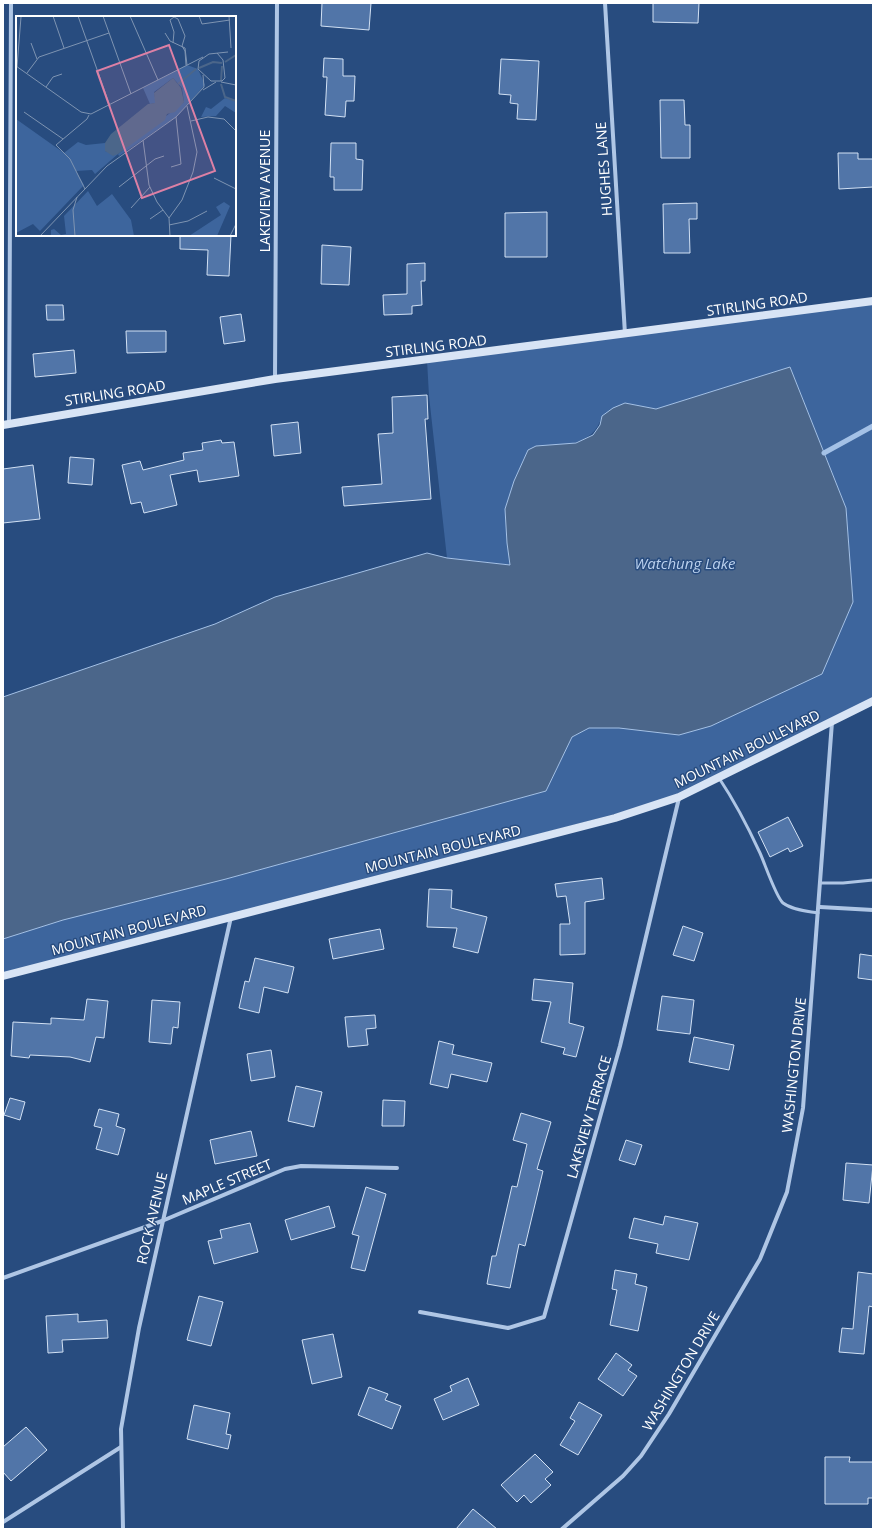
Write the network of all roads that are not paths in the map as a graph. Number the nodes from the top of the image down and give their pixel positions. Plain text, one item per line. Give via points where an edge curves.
1 (11, 3) edge
2 (277, 3) edge
3 (605, 3) edge
4 (873, 301) edge
5 (626, 334) junction
6 (275, 379) junction
7 (6, 424) edge
8 (873, 701) edge
9 (832, 722) junction
10 (719, 778) junction
11 (679, 798) junction
12 (873, 880) edge
13 (821, 883) junction
14 (820, 907) junction
15 (873, 910) edge
16 (819, 913) junction
17 (231, 916) junction
18 (3, 976) edge
19 (397, 1168) dead end
20 (162, 1222) junction
21 (3, 1278) edge
22 (420, 1312) dead end
23 (121, 1447) junction
24 (3, 1522) edge
25 (123, 1529) edge
26 (562, 1529) edge

1 - 7 street
2 - 6 street, LAKEVIEW AVENUE
3 - 5 street, HUGHES LANE
4 - 5 street, STIRLING ROAD
5 - 6 street, STIRLING ROAD
6 - 7 street, STIRLING ROAD
8 - 9 street, MOUNTAIN BOULEVARD
9 - 10 street, MOUNTAIN BOULEVARD
9 - 13 street, WASHINGTON DRIVE
10 - 11 street, MOUNTAIN BOULEVARD
10 - 16 lane via 735,801 779,899 794,908
11 - 17 street, MOUNTAIN BOULEVARD via 615,818
11 - 22 street, LAKEVIEW TERRACE via 620,1046 544,1317 508,1328
12 - 13 lane via 843,884
13 - 14 street, WASHINGTON DRIVE
14 - 15 street
14 - 16 street, WASHINGTON DRIVE
16 - 26 street, WASHINGTON DRIVE via 803,1108 787,1192 760,1259 669,1414 641,1456 623,1476
17 - 18 street, MOUNTAIN BOULEVARD
17 - 20 street, ROCK AVENUE
19 - 20 street, MAPLE STREET via 290,1168
20 - 21 street, MAPLE STREET
20 - 23 street, ROCK AVENUE via 139,1328 121,1429
23 - 24 street
23 - 25 street, ROCK AVENUE

